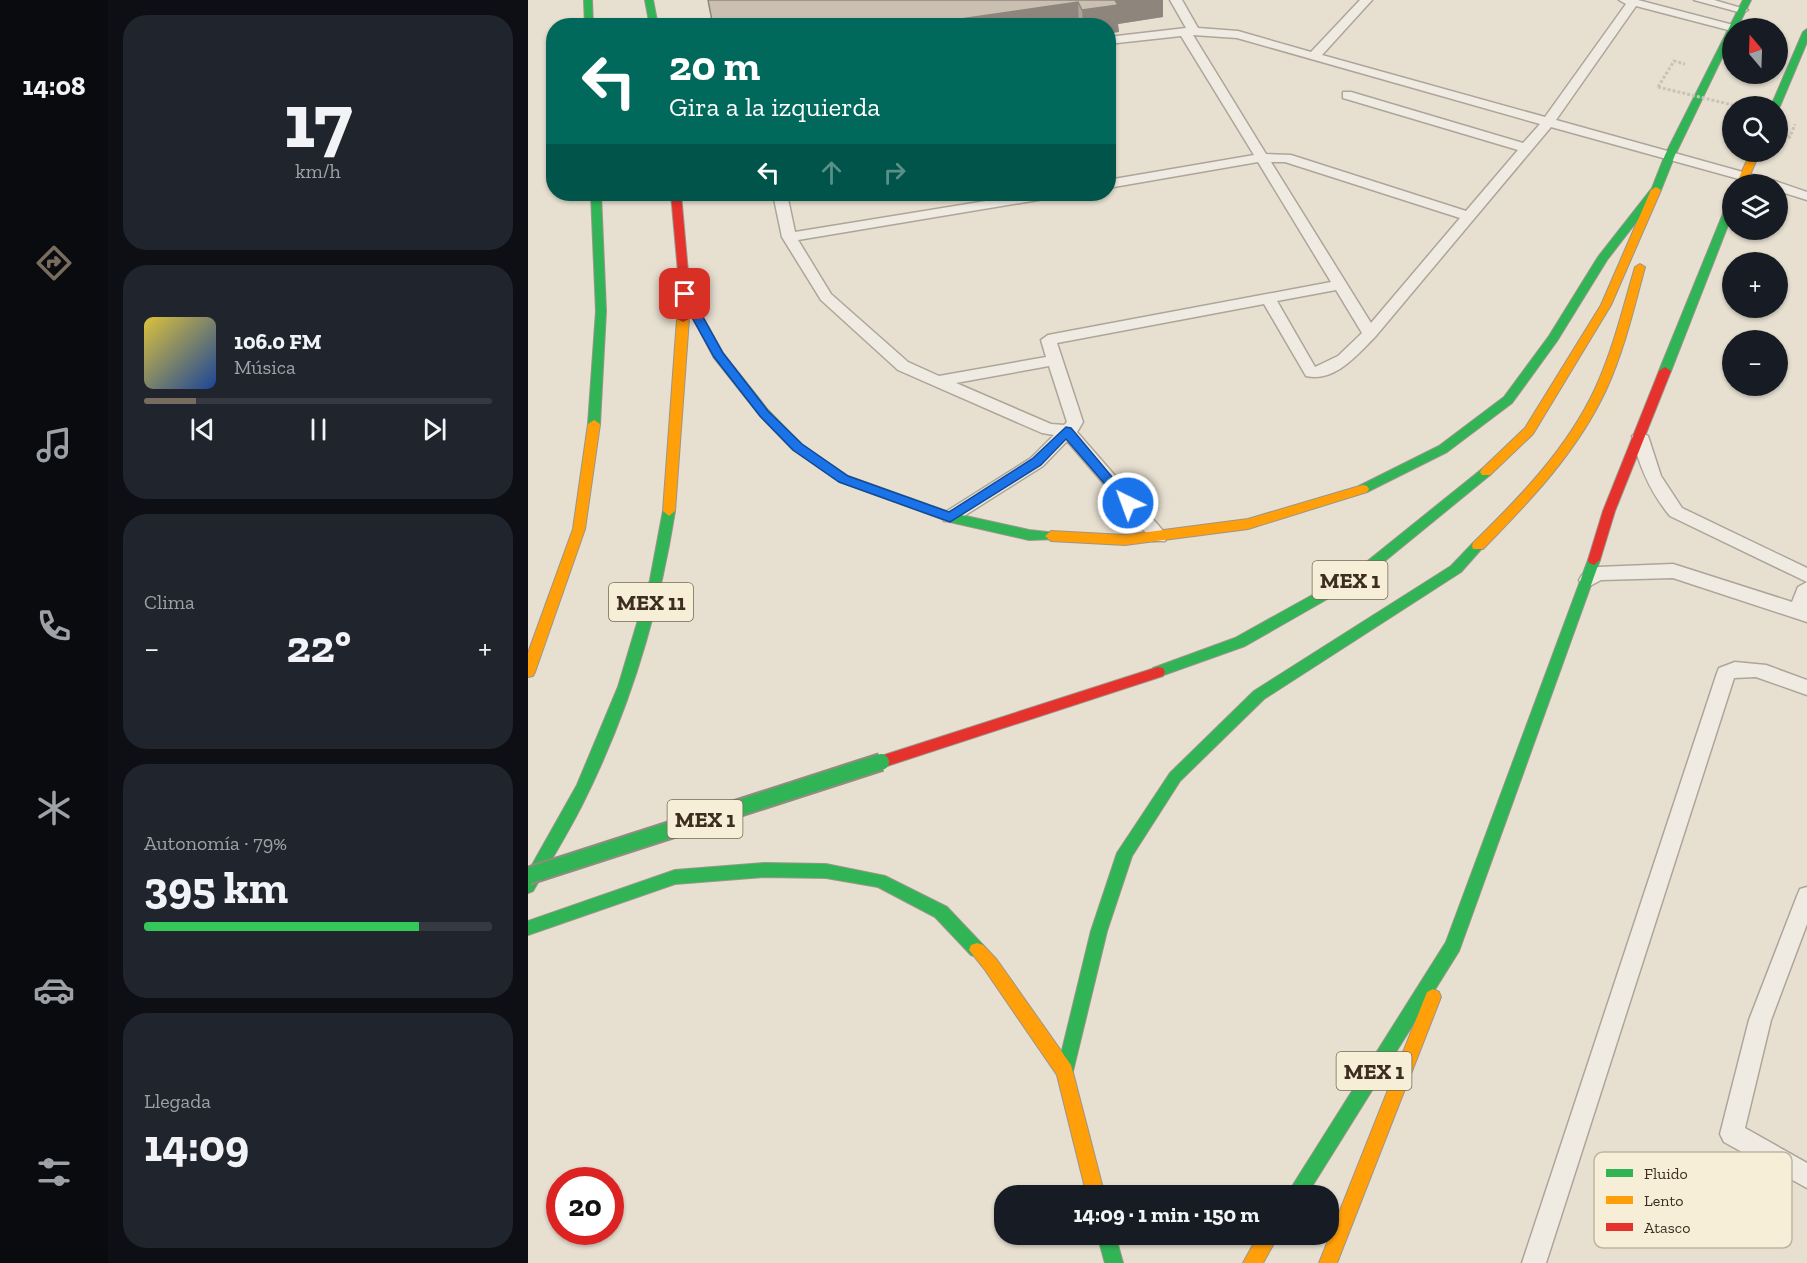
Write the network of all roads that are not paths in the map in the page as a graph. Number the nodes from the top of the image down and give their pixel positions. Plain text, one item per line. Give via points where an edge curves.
1 (588, 0) edge
2 (650, 0) edge
3 (1176, 0) edge
4 (1366, 0) edge
5 (1700, 0) edge
6 (1629, 1) edge
7 (1744, 5) edge
8 (589, 18) edge
9 (653, 18) edge
10 (1722, 25) edge
11 (1189, 31) junction
12 (1807, 32) edge
13 (1116, 40) edge
14 (1722, 50) edge
15 (1314, 56) junction
16 (1347, 95) dead end
17 (1779, 96) edge
18 (1549, 121) junction
19 (1526, 148) junction
20 (1670, 155) junction
21 (1261, 158) junction
22 (1723, 174) edge
23 (1116, 183) edge
24 (1788, 190) edge
25 (1653, 191) junction
26 (1807, 196) edge
27 (596, 201) edge
28 (677, 201) edge
29 (781, 201) edge
30 (1008, 201) edge
31 (1469, 216) junction
32 (1722, 229) edge
33 (789, 237) junction
34 (1339, 285) junction
35 (685, 294) junction
36 (1268, 299) junction
37 (1370, 334) junction
38 (1054, 360) junction
39 (938, 381) junction
40 (1066, 431) junction
41 (1640, 436) junction
42 (950, 517) junction
43 (1159, 537) junction
44 (1807, 576) edge
45 (1588, 580) junction
46 (1807, 588) edge
47 (1806, 614) edge
48 (528, 672) edge
49 (1807, 688) edge
50 (528, 876) edge
51 (528, 886) edge
52 (1807, 896) edge
53 (528, 928) edge
54 (1453, 946) junction
55 (1065, 1071) junction
56 (1764, 1152) edge
57 (1792, 1168) edge
58 (1807, 1176) edge
59 (1093, 1185) edge
60 (1302, 1185) edge
61 (1109, 1245) edge
62 (1263, 1245) edge
63 (1114, 1263) edge
64 (1252, 1263) edge
65 (1328, 1263) edge
66 (1534, 1263) edge

1 - 8 main road
2 - 9 main road
3 - 11 lane
4 - 15 lane
5 - 7 lane
6 - 10 lane
6 - 18 lane
11 - 13 lane
11 - 15 lane via 1238,35
11 - 21 lane
12 - 17 main road
14 - 20 main road, MEX 1
15 - 18 lane
16 - 19 lane
18 - 19 lane
18 - 20 lane
19 - 31 lane
20 - 22 lane
20 - 25 main road, MEX 1
21 - 23 lane
21 - 31 lane via 1286,158
21 - 34 lane
24 - 26 lane
25 - 43 main road via 1602,259 1553,338 1508,400 1443,449 1355,491 1248,524
25 - 50 main road, MEX 1, bridge via 1636,241 1606,305 1529,431 1467,490 1359,574 1240,642 1172,667
25 - 55 main road via 1647,237 1618,345 1593,405 1542,481 1456,569 1259,695 1175,777 1156,805 1125,853 1098,931
27 - 48 main road via 601,311 589,471 579,529
28 - 35 main road, MEX 11
29 - 33 lane
30 - 33 lane
31 - 37 lane
32 - 41 main road, MEX 1
33 - 39 lane via 826,297 903,366
34 - 36 lane
34 - 37 lane
35 - 42 main road via 718,355 797,447 844,479
35 - 51 main road, MEX 11 via 677,382 676,459 652,597 622,691 584,786
36 - 37 lane via 1311,372 1324,372 1336,365
36 - 38 lane via 1048,340
38 - 39 lane
38 - 40 lane via 1075,422
39 - 40 lane via 1030,423
40 - 42 lane via 1037,462
40 - 43 lane
41 - 44 lane via 1648,470 1676,512
41 - 45 main road, MEX 1 via 1609,512
42 - 43 main road via 1029,535 1125,540
45 - 47 lane via 1599,574 1673,571
45 - 54 main road, MEX 1
46 - 47 lane via 1801,597
49 - 66 lane via 1751,669 1737,667 1726,673
52 - 56 lane via 1760,1020 1732,1134
53 - 55 main road via 675,878 764,870 826,871 880,882 941,912 991,965
54 - 60 main road, MEX 1
54 - 65 main road
55 - 59 main road
57 - 58 lane
61 - 63 main road
62 - 64 main road

